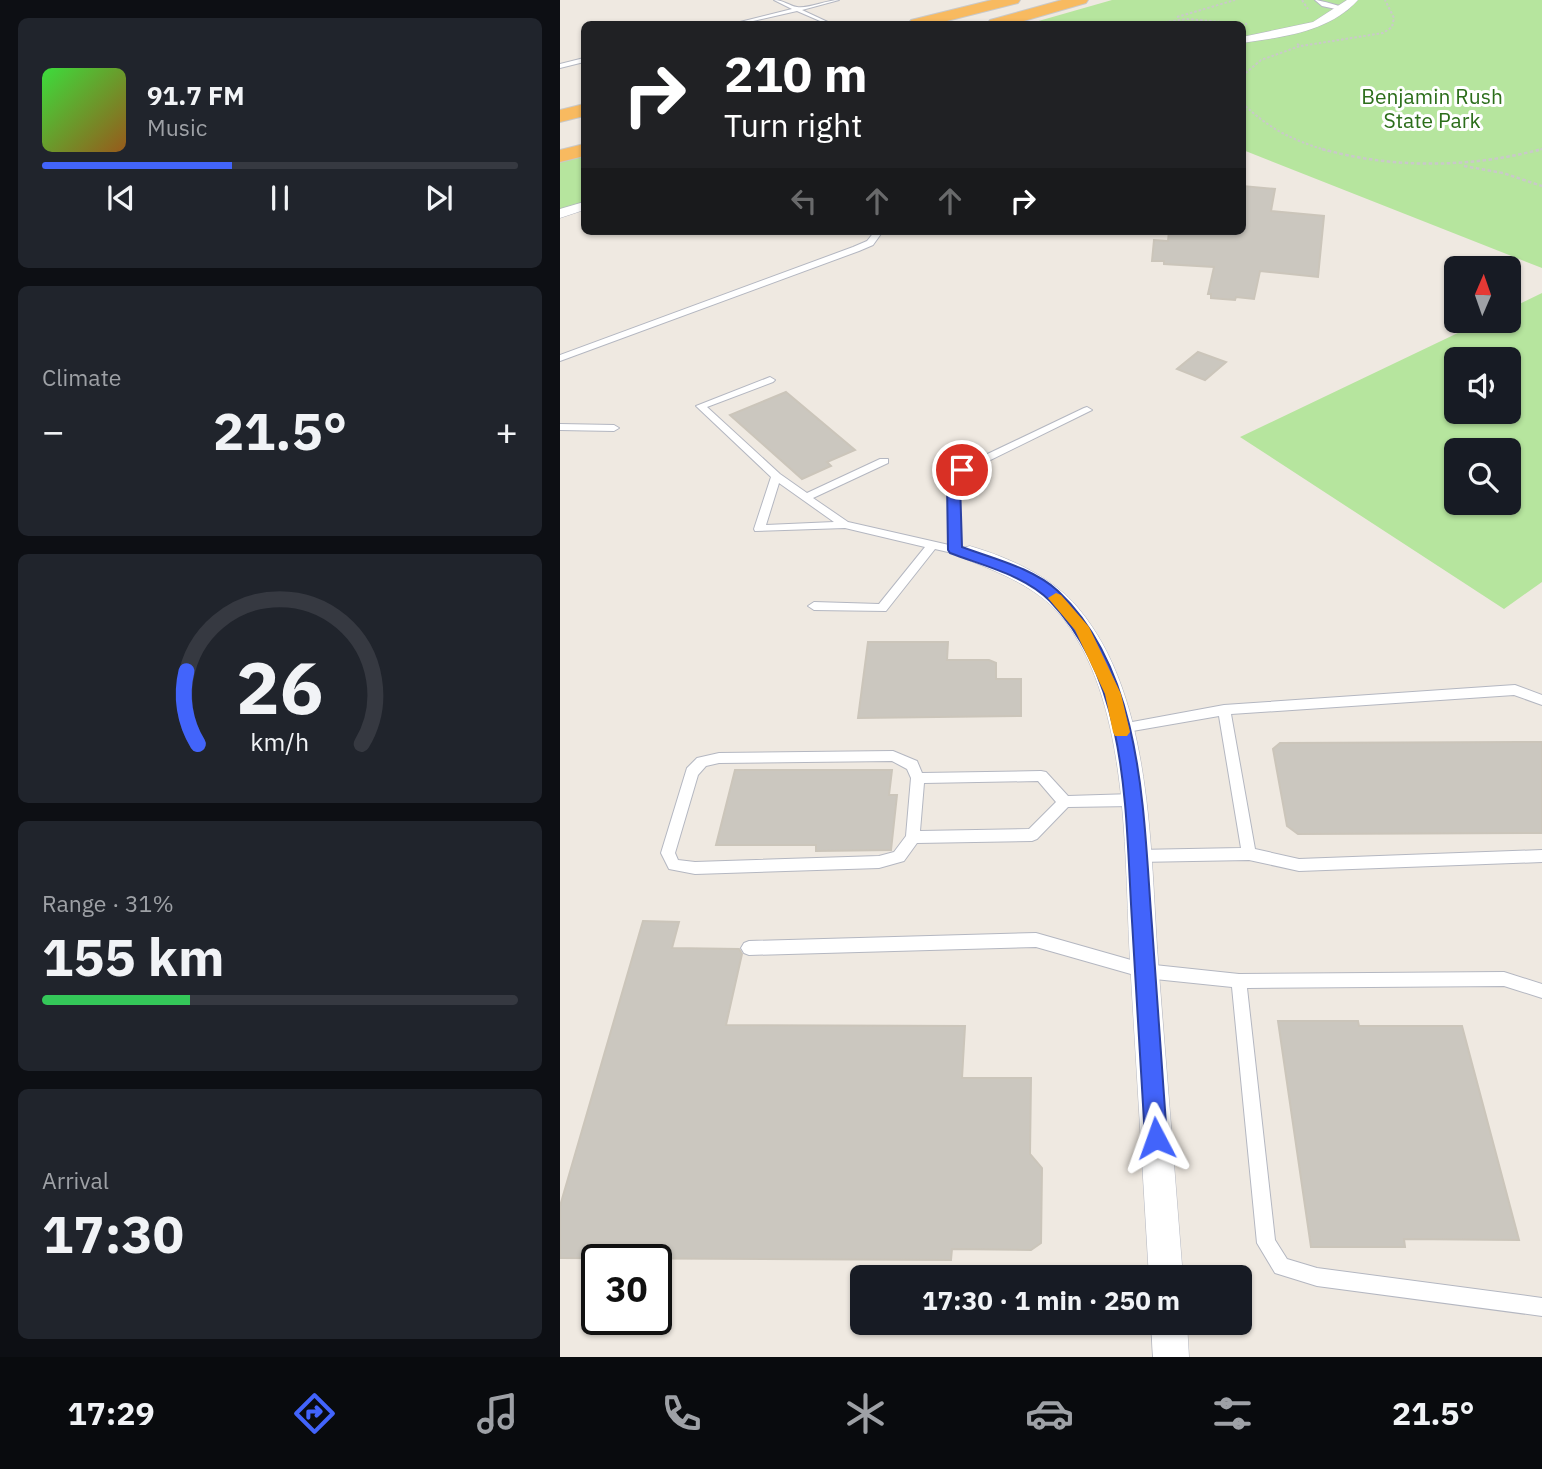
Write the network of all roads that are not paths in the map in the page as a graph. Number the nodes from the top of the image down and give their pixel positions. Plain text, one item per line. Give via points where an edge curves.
1 (777, 0) edge
2 (836, 0) edge
3 (1012, 0) edge
4 (1041, 0) edge
5 (1080, 0) edge
6 (1097, 0) edge
7 (1318, 0) edge
8 (1353, 0) edge
9 (1345, 9) junction
10 (798, 10) junction
11 (748, 21) edge
12 (823, 21) edge
13 (929, 21) edge
14 (967, 21) edge
15 (1006, 21) edge
16 (1031, 21) edge
17 (1246, 39) edge
18 (581, 61) edge
19 (560, 66) edge
20 (581, 111) edge
21 (560, 116) edge
22 (581, 124) edge
23 (560, 130) edge
24 (581, 138) edge
25 (560, 144) edge
26 (581, 151) edge
27 (560, 156) edge
28 (581, 207) edge
29 (560, 214) edge
30 (876, 235) edge
31 (560, 358) edge
32 (770, 380) dead end
33 (1087, 410) dead end
34 (560, 427) edge
35 (614, 428) dead end
36 (884, 461) dead end
37 (776, 476) junction
38 (806, 497) junction
39 (845, 525) junction
40 (933, 544) junction
41 (963, 551) junction
42 (814, 606) dead end
43 (1542, 700) edge
44 (1224, 710) junction
45 (1121, 729) junction
46 (918, 778) junction
47 (1133, 800) junction
48 (1065, 802) junction
49 (913, 837) junction
50 (1249, 854) junction
51 (1137, 856) junction
52 (1542, 856) edge
53 (750, 948) dead end
54 (1145, 971) junction
55 (1239, 981) junction
56 (1542, 991) edge
57 (1165, 1265) edge
58 (1542, 1307) edge
59 (1170, 1335) edge
60 (1171, 1357) edge

1 - 10 lane
2 - 10 lane
3 - 13 highway
4 - 14 highway
5 - 15 highway
6 - 16 highway
7 - 9 lane
8 - 9 street
9 - 17 street via 1316,25
10 - 11 lane
10 - 12 lane
18 - 19 lane
20 - 21 highway
22 - 23 highway
24 - 25 highway
26 - 27 highway
28 - 29 street
30 - 31 lane via 856,250
32 - 37 lane via 701,406
33 - 41 lane via 962,470 953,483
34 - 35 lane
36 - 38 lane
37 - 38 lane
37 - 39 lane via 760,529
38 - 39 lane
39 - 40 lane
40 - 41 lane
40 - 42 lane via 882,608
41 - 45 street via 1035,580 1082,627 1113,694
43 - 44 lane via 1515,690
44 - 45 lane
44 - 50 lane
45 - 47 street
46 - 48 lane via 1041,776
46 - 49 lane
46 - 49 lane via 912,765 893,756 702,762 692,772 668,853 674,865 695,868 879,862 899,857
47 - 48 lane
47 - 51 street
48 - 49 lane via 1032,835
50 - 51 lane
50 - 52 lane via 1299,865
51 - 54 street
53 - 54 lane via 1036,940
54 - 55 lane
54 - 57 street
55 - 56 lane via 1504,979
55 - 58 lane via 1265,1243 1281,1267 1317,1278
59 - 60 street

